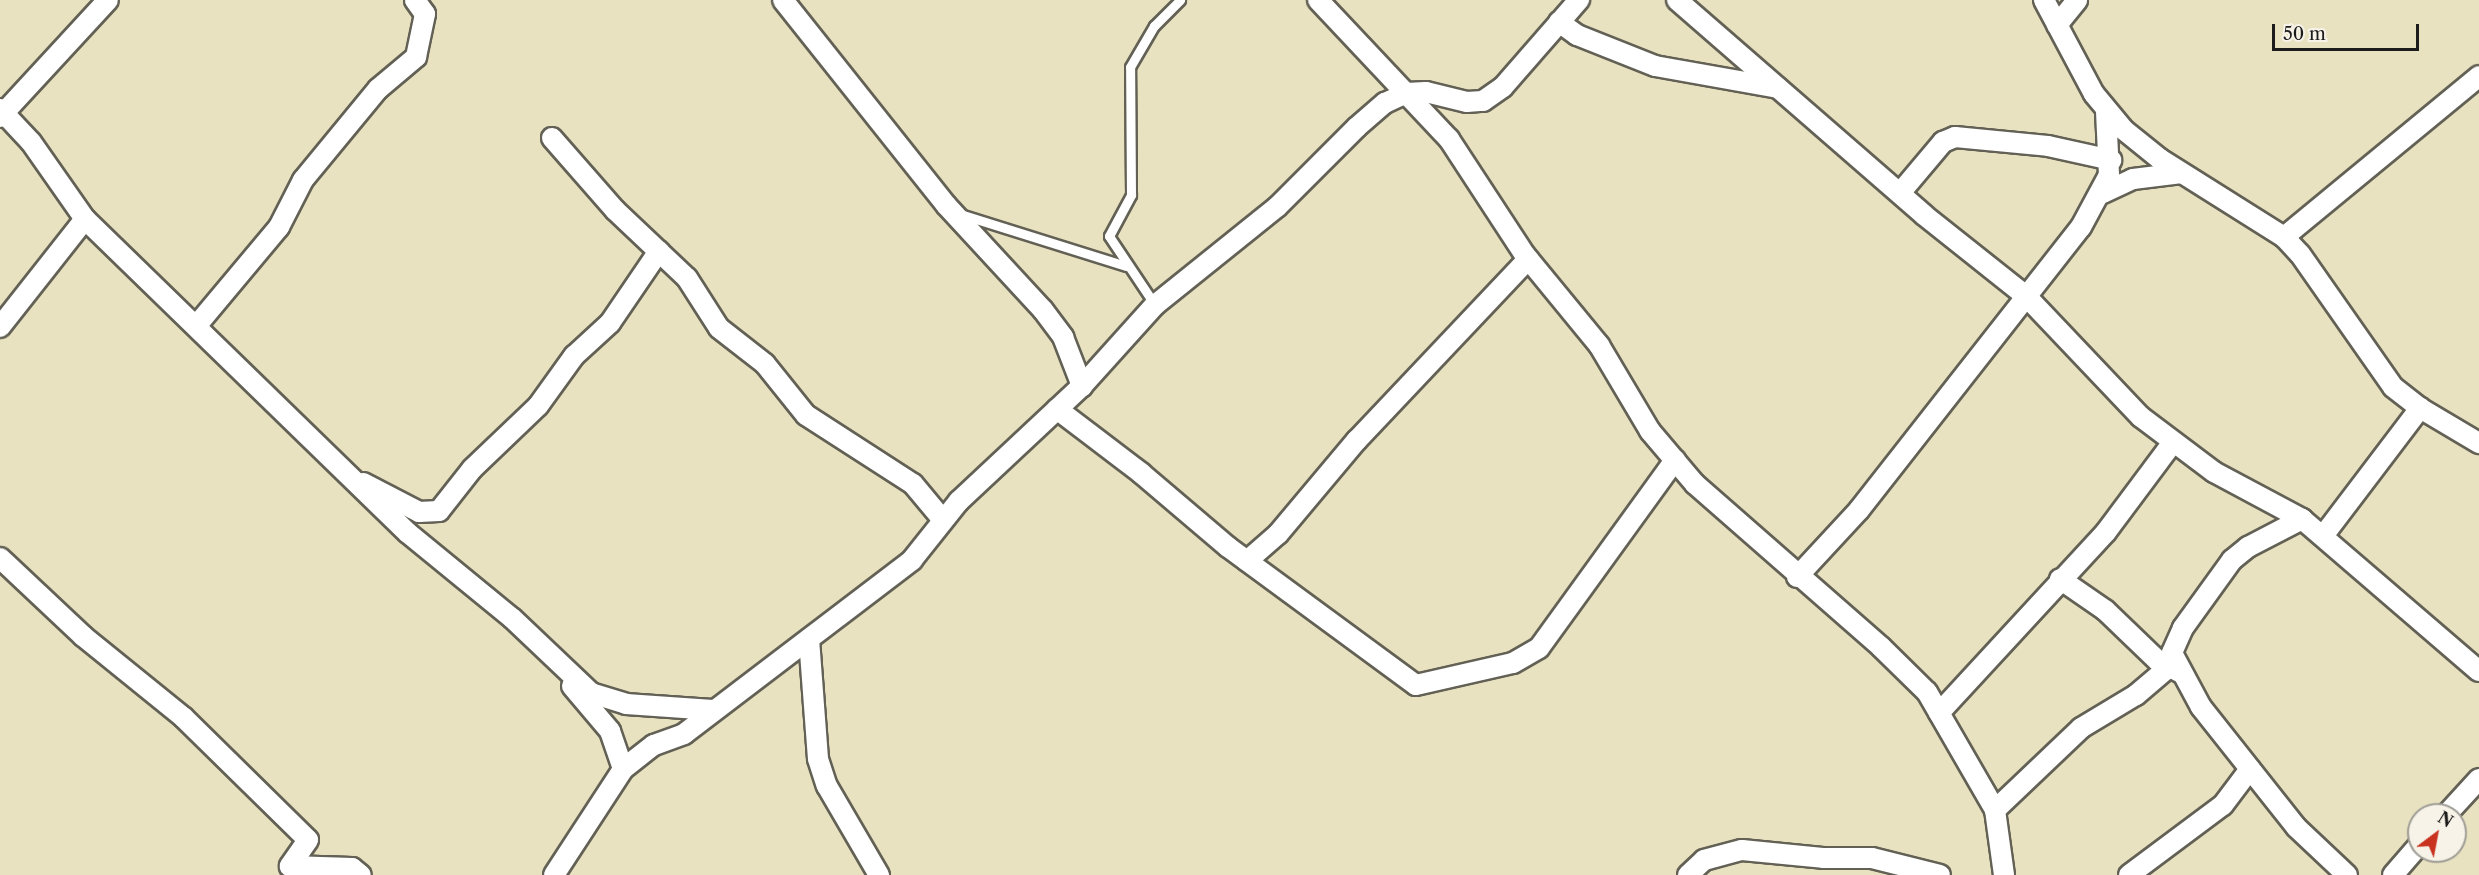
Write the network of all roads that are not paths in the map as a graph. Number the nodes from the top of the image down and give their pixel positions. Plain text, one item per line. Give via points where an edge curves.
1 (108, 0) edge
2 (415, 0) edge
3 (783, 0) edge
4 (1180, 0) edge
5 (1318, 0) edge
6 (1579, 0) edge
7 (1677, 0) edge
8 (2044, 0) edge
9 (2077, 0) edge
10 (1559, 22) junction
11 (2057, 25) junction
12 (2479, 76) edge
13 (1780, 88) junction
14 (1406, 93) junction
15 (2106, 111) junction
16 (2, 113) edge
17 (552, 138) dead end
18 (2111, 160) junction
19 (2182, 173) junction
20 (1900, 193) junction
21 (2103, 193) junction
22 (952, 212) junction
23 (86, 219) junction
24 (2284, 237) junction
25 (659, 251) junction
26 (1528, 259) junction
27 (1126, 266) junction
28 (2026, 296) junction
29 (1155, 304) junction
30 (197, 326) junction
31 (0, 327) edge
32 (1082, 386) junction
33 (2420, 408) junction
34 (1057, 409) junction
35 (2173, 442) junction
36 (2479, 443) edge
37 (1675, 460) junction
38 (352, 478) junction
39 (2302, 519) junction
40 (943, 520) junction
41 (2323, 536) junction
42 (0, 558) edge
43 (1246, 561) junction
44 (1797, 577) junction
45 (2060, 579) junction
46 (489, 599) junction
47 (809, 639) junction
48 (2175, 670) junction
49 (2479, 671) edge
50 (713, 711) junction
51 (1939, 713) junction
52 (2250, 769) junction
53 (622, 770) junction
54 (2479, 779) edge
55 (2456, 803) edge
56 (1995, 810) junction
57 (2407, 859) edge
58 (287, 871) edge
59 (361, 875) edge
60 (554, 875) edge
61 (879, 875) edge
62 (1688, 875) edge
63 (1940, 875) edge
64 (2004, 875) edge
65 (2129, 875) edge
66 (2347, 875) edge
67 (2393, 875) edge

1 - 16 street
2 - 30 street via 425,14 416,57 378,89 303,180 279,227
3 - 22 street
4 - 27 lane via 1154,26 1130,67 1131,195 1109,236
5 - 14 street
6 - 10 street
7 - 13 street
8 - 11 street
9 - 11 street
10 - 13 street via 1576,35 1655,66
10 - 14 street via 1503,87 1483,101 1467,102 1426,92
11 - 15 street
12 - 24 street
13 - 20 street
14 - 26 street via 1449,139
14 - 29 street via 1386,103 1357,127 1277,207
15 - 18 street
15 - 19 street via 2139,145
16 - 23 street via 32,142
17 - 25 street via 615,210
18 - 20 street via 2036,144 1955,137 1943,142
18 - 21 street
19 - 21 street via 2133,179
19 - 24 street
20 - 28 street
21 - 28 street
22 - 27 lane
22 - 32 street via 1043,310 1063,337
23 - 30 street
23 - 31 street
24 - 33 street via 2300,254 2392,387
25 - 38 street via 609,323 574,356 538,406 472,469 439,511 419,512 397,497
25 - 40 street via 700,295 719,328 765,364 806,415 913,483
26 - 37 street via 1593,336 1650,431
26 - 43 street via 1357,440 1278,534
27 - 29 lane
28 - 35 street via 2141,417
28 - 44 street via 1859,510
29 - 32 street
30 - 38 street
32 - 34 street
33 - 36 street
33 - 41 street
34 - 40 street
34 - 43 street
35 - 39 street via 2214,472
35 - 45 street via 2106,532
37 - 43 street via 1539,648 1513,663 1422,686 1406,681
37 - 44 street via 1695,484
38 - 46 street via 408,533
39 - 41 street
39 - 48 street via 2248,547 2222,571 2173,647
40 - 47 street via 912,560
41 - 49 street
42 - 58 street via 83,636 183,717 308,840
44 - 51 street via 1901,665 1927,692
45 - 48 street via 2104,610 2152,656
45 - 51 street
46 - 50 street via 591,693 626,704
46 - 53 street via 610,732
47 - 50 street
47 - 61 street via 818,759 827,786
48 - 52 street
48 - 56 street via 2081,728
50 - 53 street via 684,734 654,745
51 - 56 street
52 - 65 street via 2223,805
52 - 66 street via 2296,827
53 - 60 street
54 - 55 street
56 - 64 street
57 - 67 street
58 - 59 street via 352,868
62 - 63 street via 1704,860 1742,849 1823,858 1872,858

